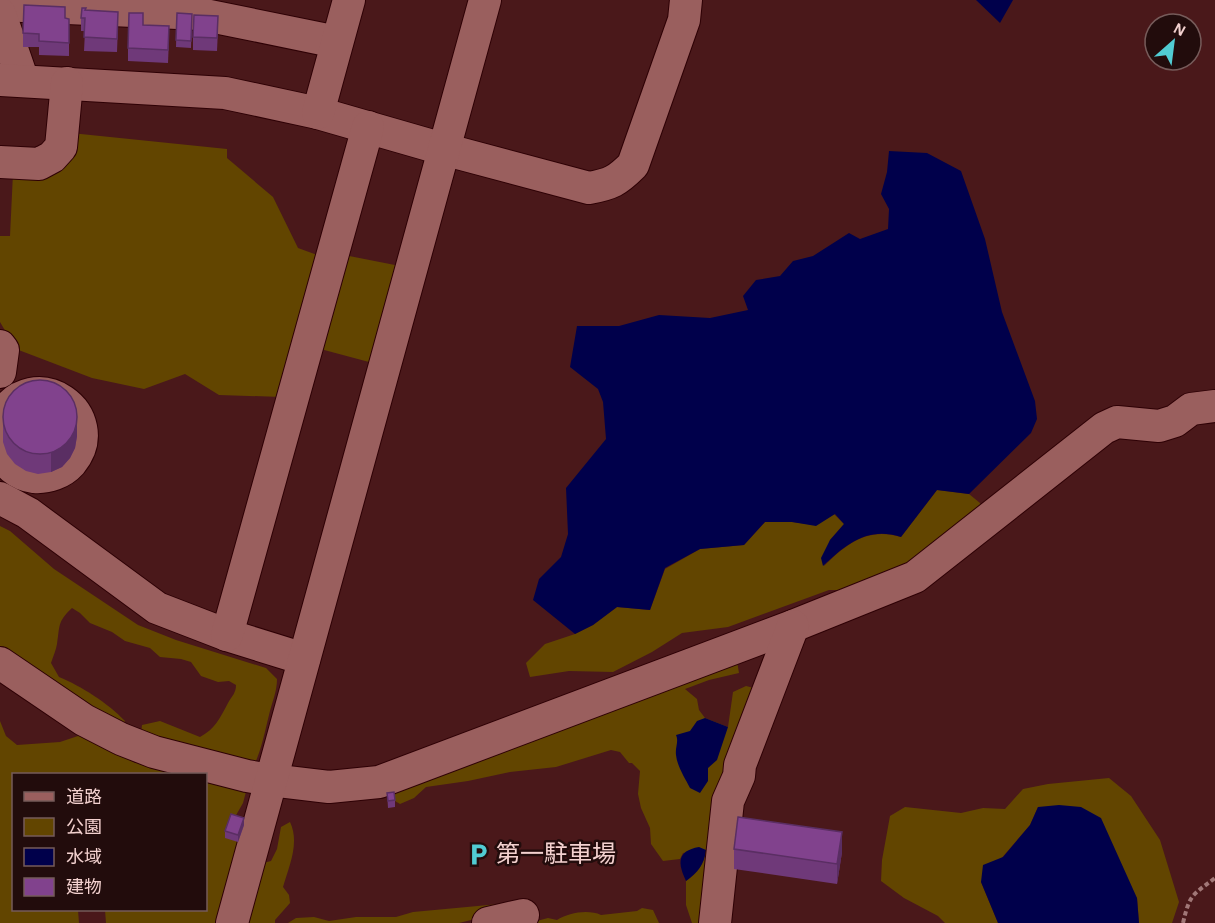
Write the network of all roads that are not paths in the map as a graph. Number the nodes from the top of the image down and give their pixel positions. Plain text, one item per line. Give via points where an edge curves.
1 (349, 0) edge
2 (485, 0) edge
3 (686, 0) edge
4 (0, 4) edge
5 (0, 14) edge
6 (337, 42) junction
7 (11, 80) edge
8 (67, 83) junction
9 (318, 113) junction
10 (368, 127) junction
11 (443, 149) junction
12 (0, 162) edge
13 (0, 346) edge
14 (0, 372) edge
15 (1215, 406) edge
16 (0, 419) edge
17 (0, 449) edge
18 (0, 498) edge
19 (793, 626) junction
20 (227, 635) junction
21 (304, 659) junction
22 (0, 663) edge
23 (270, 780) junction
24 (523, 915) dead end
25 (232, 923) edge
26 (488, 923) edge
27 (715, 923) edge

1 - 6 street
2 - 11 street
3 - 11 street via 684,20 633,165 611,184 589,188
4 - 6 street via 200,14
5 - 7 street
6 - 9 street
7 - 8 street
8 - 9 street via 225,93
8 - 12 street via 62,147 39,164
9 - 10 street
10 - 11 street
10 - 20 street
11 - 21 street
13 - 14 street
15 - 19 street via 1191,409 1175,421 1159,426 1117,422 1104,428 915,576
16 - 17 street via 14,401 47,393 68,404 80,423 82,435 75,458 57,474 45,477 20,473 10,466
18 - 20 street via 28,513 157,608
19 - 23 street via 379,782 329,787
19 - 27 street via 728,801
20 - 21 street
21 - 23 street
22 - 23 street via 84,720 121,739 154,752
23 - 25 street
24 - 26 street

